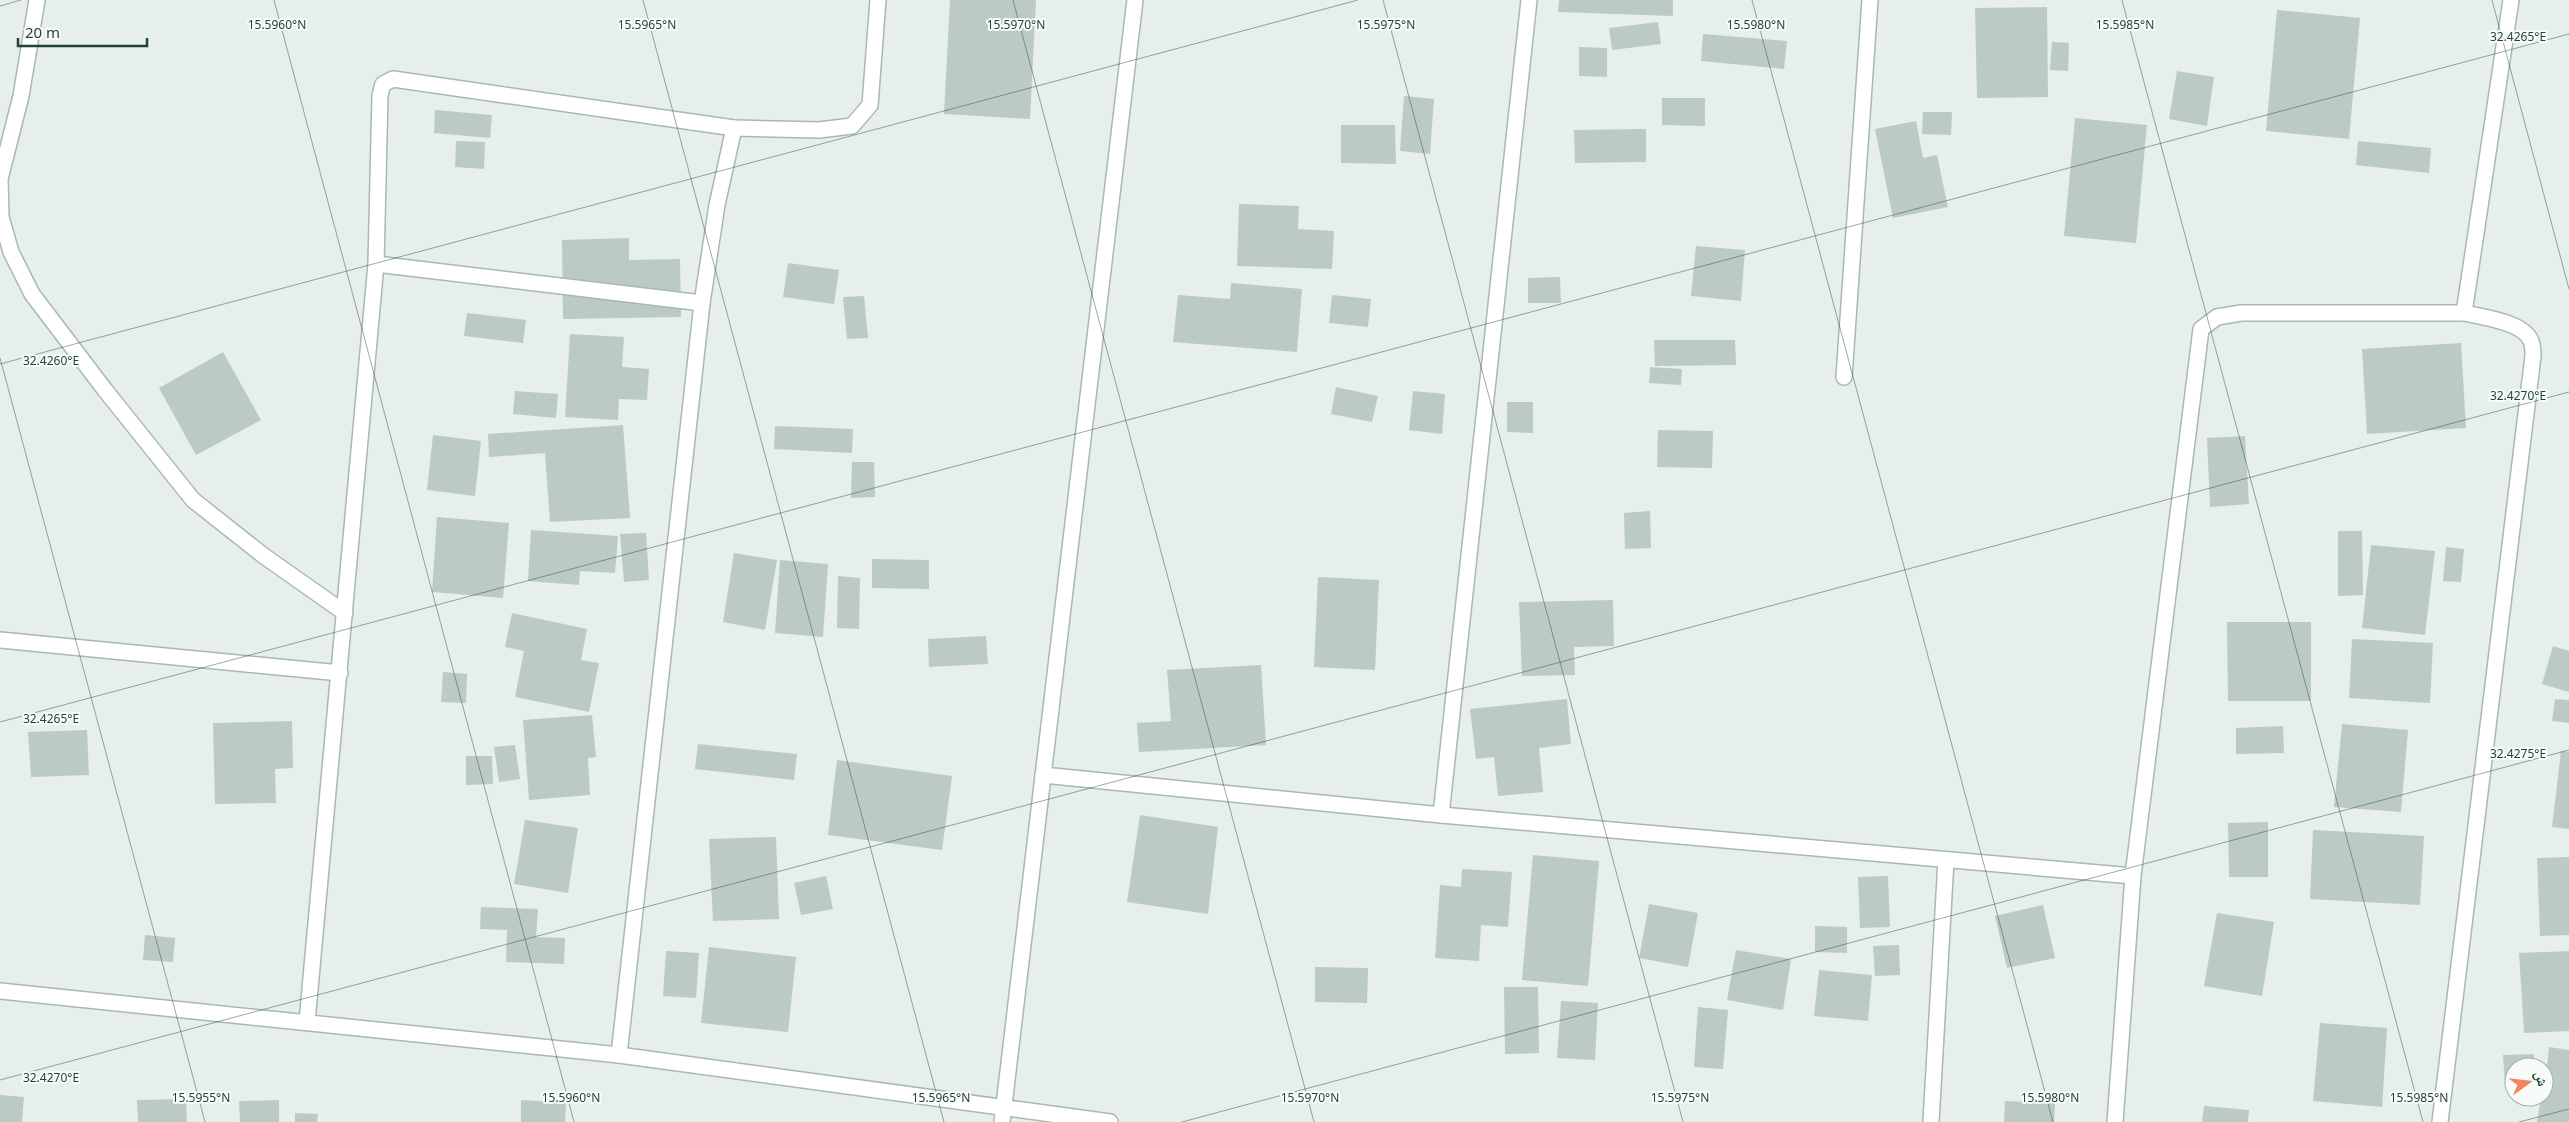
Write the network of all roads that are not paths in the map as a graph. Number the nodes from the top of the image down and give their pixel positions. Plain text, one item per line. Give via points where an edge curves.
1 (37, 0) edge
2 (878, 0) edge
3 (1135, 0) edge
4 (1529, 0) edge
5 (1870, 0) edge
6 (2511, 0) edge
7 (734, 128) junction
8 (376, 264) junction
9 (702, 303) junction
10 (2464, 312) junction
11 (1844, 377) dead end
12 (345, 612) junction
13 (0, 640) edge
14 (340, 673) junction
15 (1043, 775) junction
16 (1441, 815) junction
17 (1946, 860) junction
18 (2133, 876) junction
19 (0, 991) edge
20 (306, 1022) junction
21 (619, 1055) junction
22 (1004, 1106) junction
23 (1002, 1122) edge
24 (1110, 1122) edge
25 (1931, 1122) edge
26 (2115, 1122) edge
27 (2440, 1122) edge

1 - 12 street via 21,96 0,179 1,217 11,252 27,285 193,500 264,556
2 - 7 street via 870,105 852,126 819,130
3 - 15 street
4 - 16 street
5 - 11 street
6 - 10 street
7 - 8 street via 393,79 383,84 380,95
7 - 9 street via 717,205
8 - 9 street
8 - 12 street
9 - 21 street
10 - 18 street via 2241,313 2217,317 2201,329
10 - 27 street via 2522,330 2531,340 2533,356
12 - 14 street
13 - 14 street
14 - 20 street
15 - 16 street
15 - 22 street
16 - 17 street
17 - 18 street
17 - 25 street
18 - 26 street
19 - 20 street
20 - 21 street
21 - 22 street
22 - 23 street
22 - 24 street

